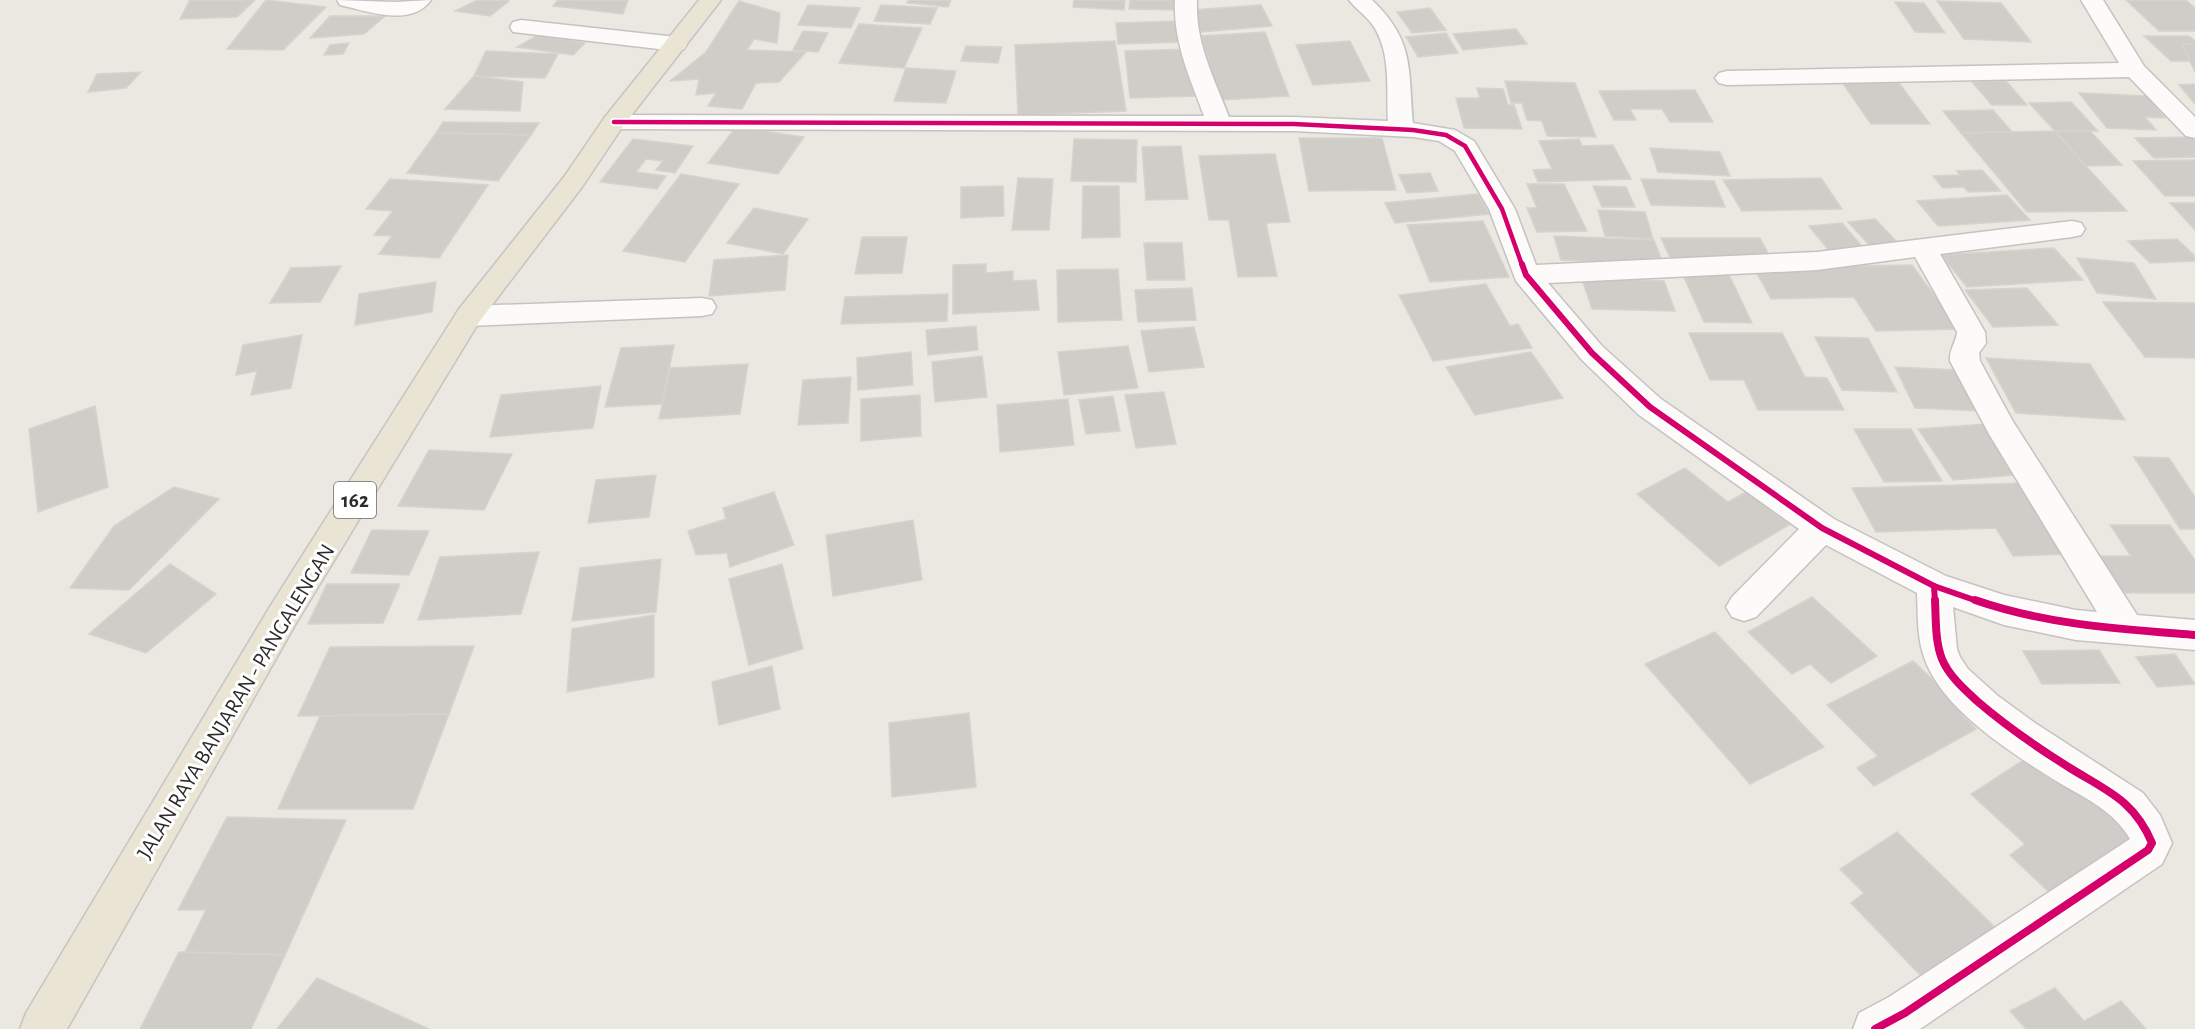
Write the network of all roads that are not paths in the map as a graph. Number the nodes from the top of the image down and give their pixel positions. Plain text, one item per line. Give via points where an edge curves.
1 (348, 0) edge
2 (420, 0) edge
3 (710, 0) edge
4 (1186, 0) edge
5 (1360, 0) edge
6 (2092, 0) edge
7 (520, 27) dead end
8 (676, 44) junction
9 (2136, 70) junction
10 (1727, 78) dead end
11 (614, 122) junction
12 (1219, 123) junction
13 (1401, 130) junction
14 (2195, 130) edge
15 (2072, 229) dead end
16 (1924, 249) junction
17 (1526, 275) junction
18 (702, 307) dead end
19 (469, 316) junction
20 (1822, 528) junction
21 (1934, 586) junction
22 (1744, 607) dead end
23 (2126, 628) junction
24 (2195, 635) edge
25 (42, 1029) edge
26 (1875, 1029) edge

1 - 2 street via 398,9 412,7
3 - 8 main road, JALAN RAYA BANJARAN - PANGALENGAN / 162
4 - 12 street via 1191,50
5 - 13 street via 1379,19 1394,49 1399,66
6 - 9 street
7 - 8 street
8 - 11 main road, JALAN RAYA BANJARAN - PANGALENGAN / 162
9 - 10 street
9 - 14 street
11 - 12 street
11 - 19 main road, JALAN RAYA BANJARAN - PANGALENGAN / 162 via 573,182
12 - 13 street
13 - 17 street via 1446,135 1465,146 1502,209
15 - 16 street
16 - 17 street via 1817,261
16 - 23 street via 1971,332 1971,343 1964,351 1965,361 2000,426
17 - 20 street via 1592,353 1650,407
18 - 19 street
19 - 25 main road, JALAN RAYA BANJARAN - PANGALENGAN / 162 via 284,615
20 - 21 street
20 - 22 street
21 - 23 street via 2004,610 2076,625
21 - 26 street via 1940,650 1958,684 2061,761 2127,802 2140,816 2152,843 2139,857
23 - 24 street

